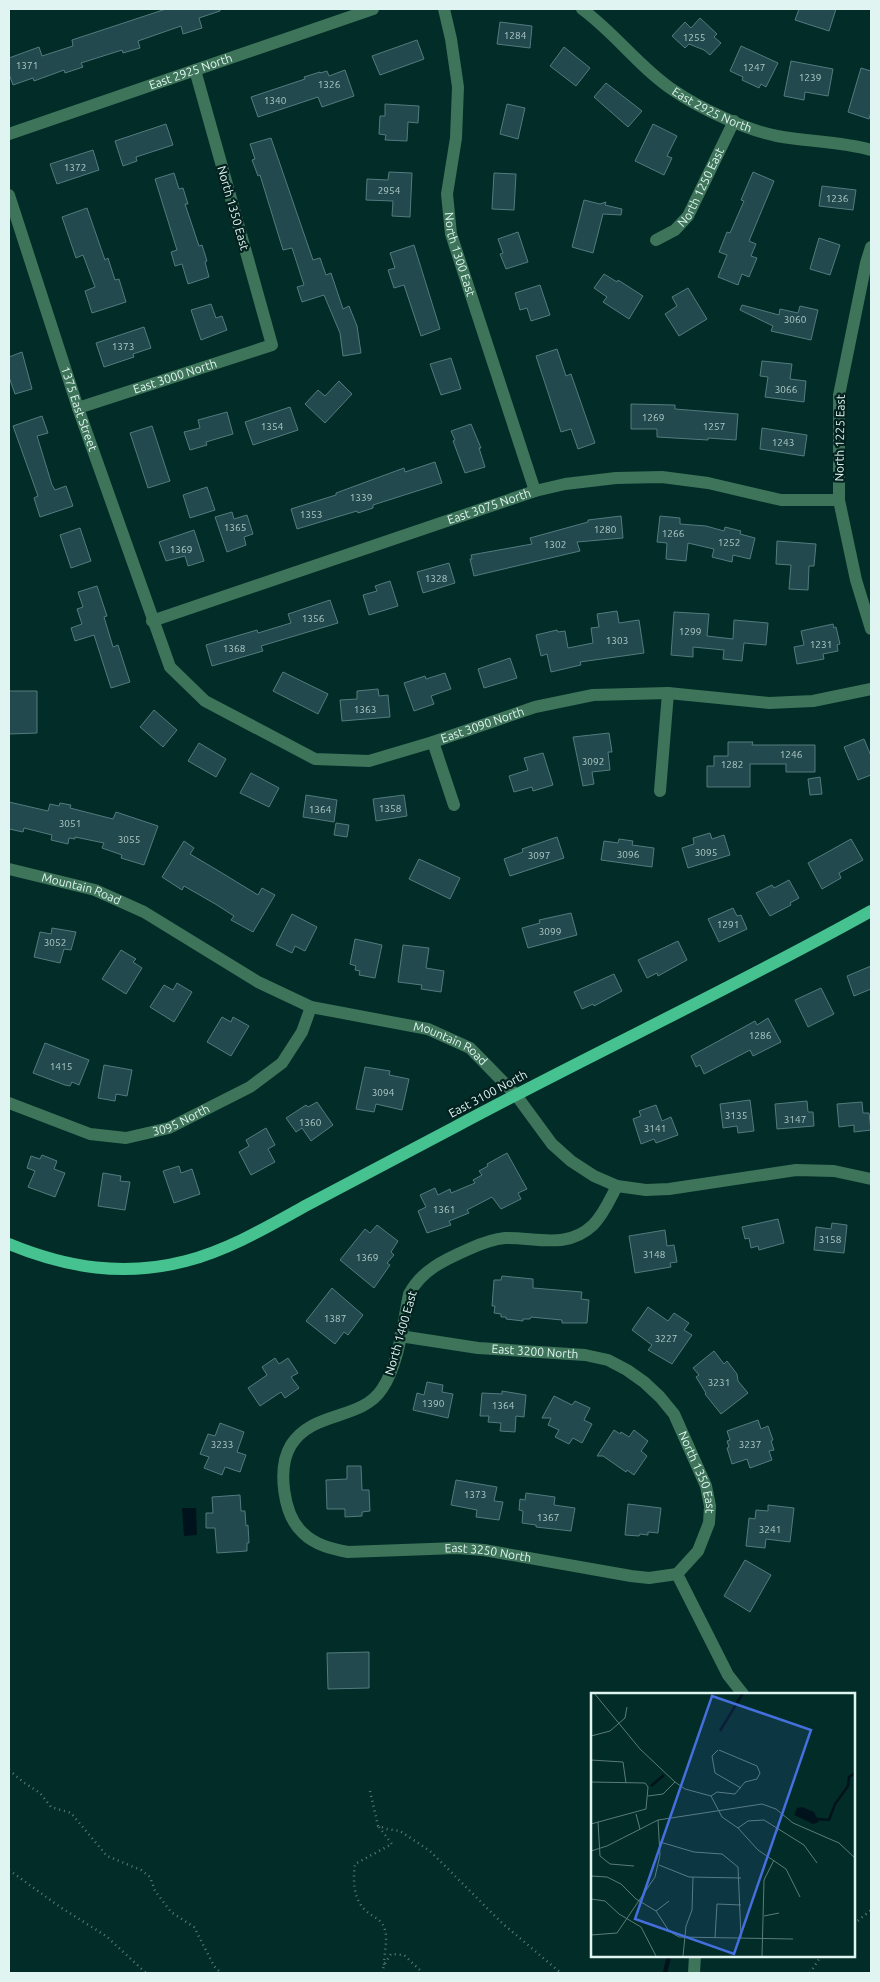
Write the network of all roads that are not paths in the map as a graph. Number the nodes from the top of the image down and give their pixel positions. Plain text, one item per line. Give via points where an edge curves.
1 (372, 9) edge
2 (444, 9) edge
3 (582, 9) edge
4 (195, 70) junction
5 (734, 121) junction
6 (9, 134) edge
7 (871, 150) edge
8 (9, 195) edge
9 (656, 240) dead end
10 (871, 247) edge
11 (272, 345) joint
12 (78, 408) junction
13 (535, 491) junction
14 (839, 500) junction
15 (152, 621) junction
16 (871, 629) edge
17 (871, 689) edge
18 (668, 693) junction
19 (433, 742) junction
20 (660, 791) dead end
21 (454, 805) dead end
22 (9, 869) edge
23 (871, 911) edge
24 (311, 1007) junction
25 (516, 1095) junction
26 (9, 1103) edge
27 (871, 1179) edge
28 (617, 1186) junction
29 (9, 1244) edge
30 (400, 1336) junction
31 (660, 1397) joint
32 (302, 1533) joint
33 (677, 1574) junction
34 (742, 1693) edge
35 (695, 1957) edge
36 (694, 1973) edge

1 - 4 street, East 2925 North
2 - 13 street, North 1300 East via 458,86 456,138 447,194 451,234
3 - 5 street, East 2925 North via 672,90
4 - 6 street, East 2925 North
4 - 11 street, North 1350 East
5 - 7 street, East 2925 North via 777,136 848,143
5 - 9 street, North 1250 East via 688,216 675,230
8 - 12 street, 1375 East Street
10 - 14 street, North 1225 East via 839,395
11 - 12 street, East 3000 North
12 - 15 street, 1375 East Street
13 - 14 street, East 3075 North via 616,478 662,477 782,500
13 - 15 street, East 3075 North
14 - 16 street, North 1225 East via 856,580
15 - 19 street, East 3090 North via 170,667 205,701 315,759 369,761
17 - 18 street, East 3090 North via 813,701 769,704
18 - 19 street, East 3090 North via 593,695 535,707
18 - 20 street
19 - 21 street
22 - 24 street, Mountain Road via 95,890 120,901 144,912 258,982
23 - 25 main road, East 3100 North
24 - 25 street, Mountain Road via 428,1029 470,1048
24 - 26 street, 3095 North via 302,1032 282,1063 250,1087 169,1128 126,1138 90,1134
25 - 28 street, Mountain Road via 552,1144 594,1176
25 - 29 main road, East 3100 North via 293,1213 212,1253 187,1261 108,1270 58,1262
27 - 28 street, Mountain Road via 834,1170 796,1170 670,1190
28 - 30 street, North 1400 East via 592,1226 577,1235 545,1242 505,1238 488,1241 428,1270 410,1294
30 - 31 street, East 3200 North via 478,1348 585,1355 608,1360
30 - 32 street, North 1400 East via 390,1375 382,1390 368,1403 318,1421 291,1445 284,1465 285,1502
31 - 33 street, North 1350 East via 674,1414 706,1486 710,1506 709,1523 698,1551
32 - 33 street, East 3250 North via 332,1550 348,1552 456,1548 640,1577
33 - 34 street via 728,1675
35 - 36 street

